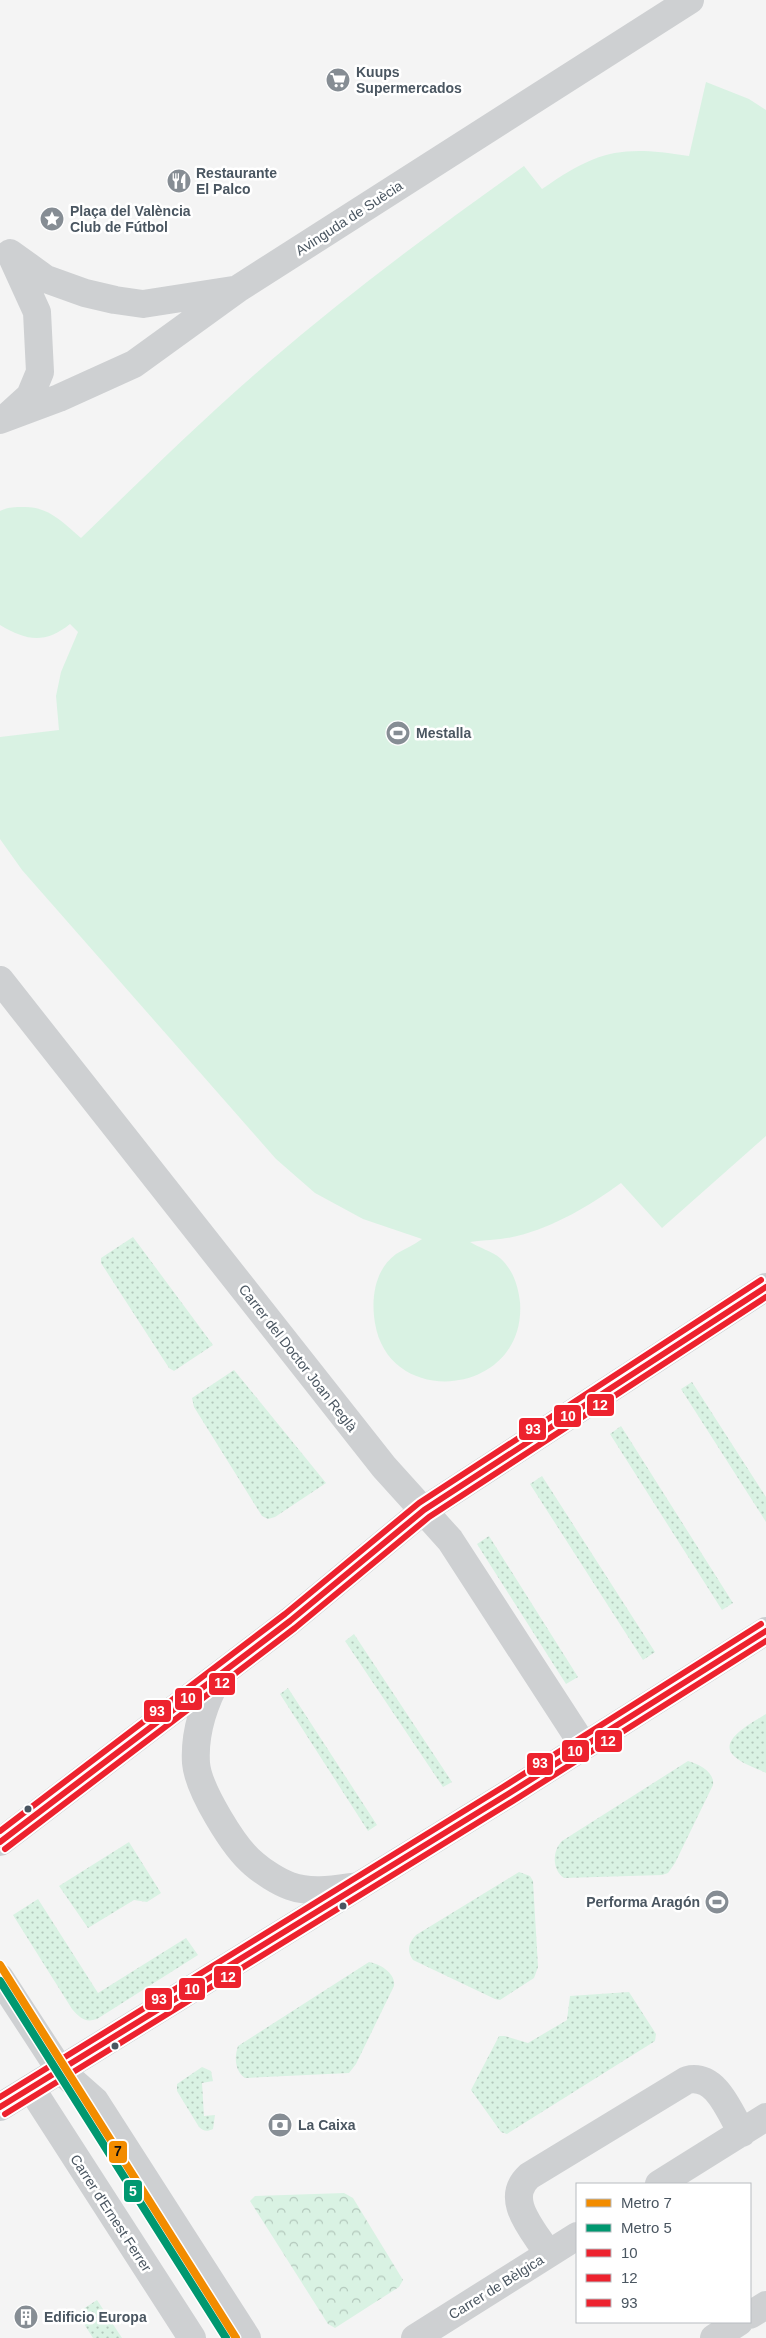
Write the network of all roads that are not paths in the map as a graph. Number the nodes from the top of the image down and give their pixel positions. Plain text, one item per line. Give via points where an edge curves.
1 (690, 0) edge
2 (5, 246) edge
3 (239, 288) junction
4 (3, 419) edge
5 (0, 980) edge
6 (766, 1287) edge
7 (424, 1510) junction
8 (766, 1631) edge
9 (219, 1676) junction
10 (583, 1745) junction
11 (0, 1842) edge
12 (358, 1886) junction
13 (0, 1978) edge
14 (60, 2070) junction
15 (31, 2088) junction
16 (0, 2107) edge
17 (766, 2117) edge
18 (742, 2132) junction
19 (661, 2183) edge
20 (576, 2237) edge
21 (548, 2254) junction
22 (766, 2305) edge
23 (751, 2314) edge
24 (737, 2323) edge
25 (192, 2338) edge
26 (247, 2338) edge
27 (415, 2338) edge
28 (714, 2338) edge

1 - 3 street, Avinguda de Suècia
2 - 3 street via 46,279 115,300 143,304
2 - 4 street via 37,312 40,372 30,396
3 - 4 street, Avinguda de Suècia via 134,364
5 - 7 street, Carrer del Doctor Joan Reglà via 378,1460
6 - 7 main road
7 - 9 main road
7 - 10 street, Carrer del Doctor Joan Reglà via 450,1540
8 - 10 main road
9 - 11 main road
9 - 12 street via 205,1702 198,1730 196,1764 207,1798 227,1831 254,1864 290,1886 322,1890
10 - 12 main road
12 - 14 main road
13 - 14 street
14 - 15 main road
14 - 26 street via 95,2101
15 - 16 main road
15 - 25 street, Carrer d'Ernest Ferrer
17 - 18 street
18 - 19 street
18 - 21 street via 708,2081 687,2080 529,2176 521,2184 518,2204
20 - 21 street, Carrer de Bèlgica
21 - 27 street, Carrer de Bèlgica
22 - 23 street
24 - 28 street

